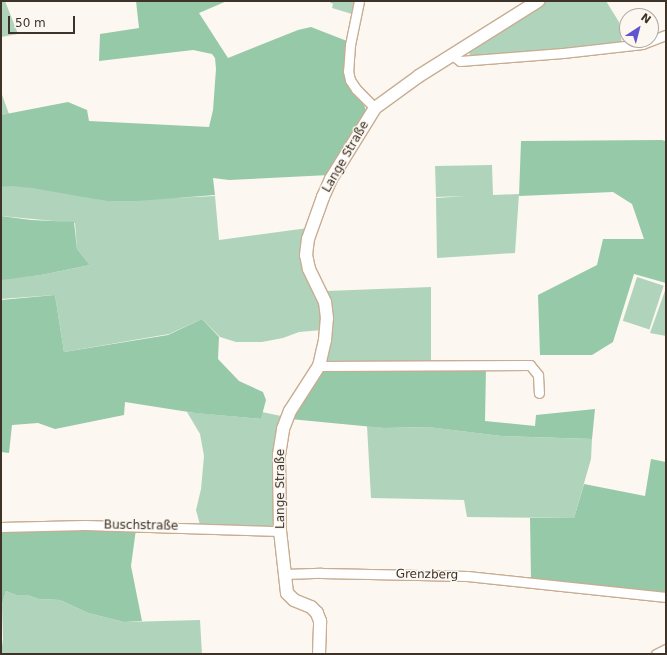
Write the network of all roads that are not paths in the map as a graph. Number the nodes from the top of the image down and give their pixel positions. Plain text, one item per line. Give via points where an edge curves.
1 (359, 1) edge
2 (538, 1) edge
3 (666, 35) edge
4 (452, 55) junction
5 (375, 108) junction
6 (319, 366) junction
7 (539, 393) dead end
8 (1, 527) edge
9 (280, 531) junction
10 (285, 574) junction
11 (666, 597) edge
12 (666, 649) edge
13 (319, 654) edge
14 (656, 654) edge

1 - 5 street via 350,45 348,71 356,89
2 - 4 street, Lange Straße
3 - 4 street via 642,44 563,54 460,61
4 - 5 street, Lange Straße via 386,98
5 - 6 street, Lange Straße via 331,179 306,248 309,269 322,295 326,311 325,340
6 - 7 street via 530,365 538,375
6 - 9 street, Lange Straße via 290,411 283,429 279,456
8 - 9 street, Buschstraße via 85,524
9 - 10 street, Lange Straße
10 - 11 street, Grenzberg via 467,576
10 - 13 street via 289,596 311,607 319,616
12 - 14 street

